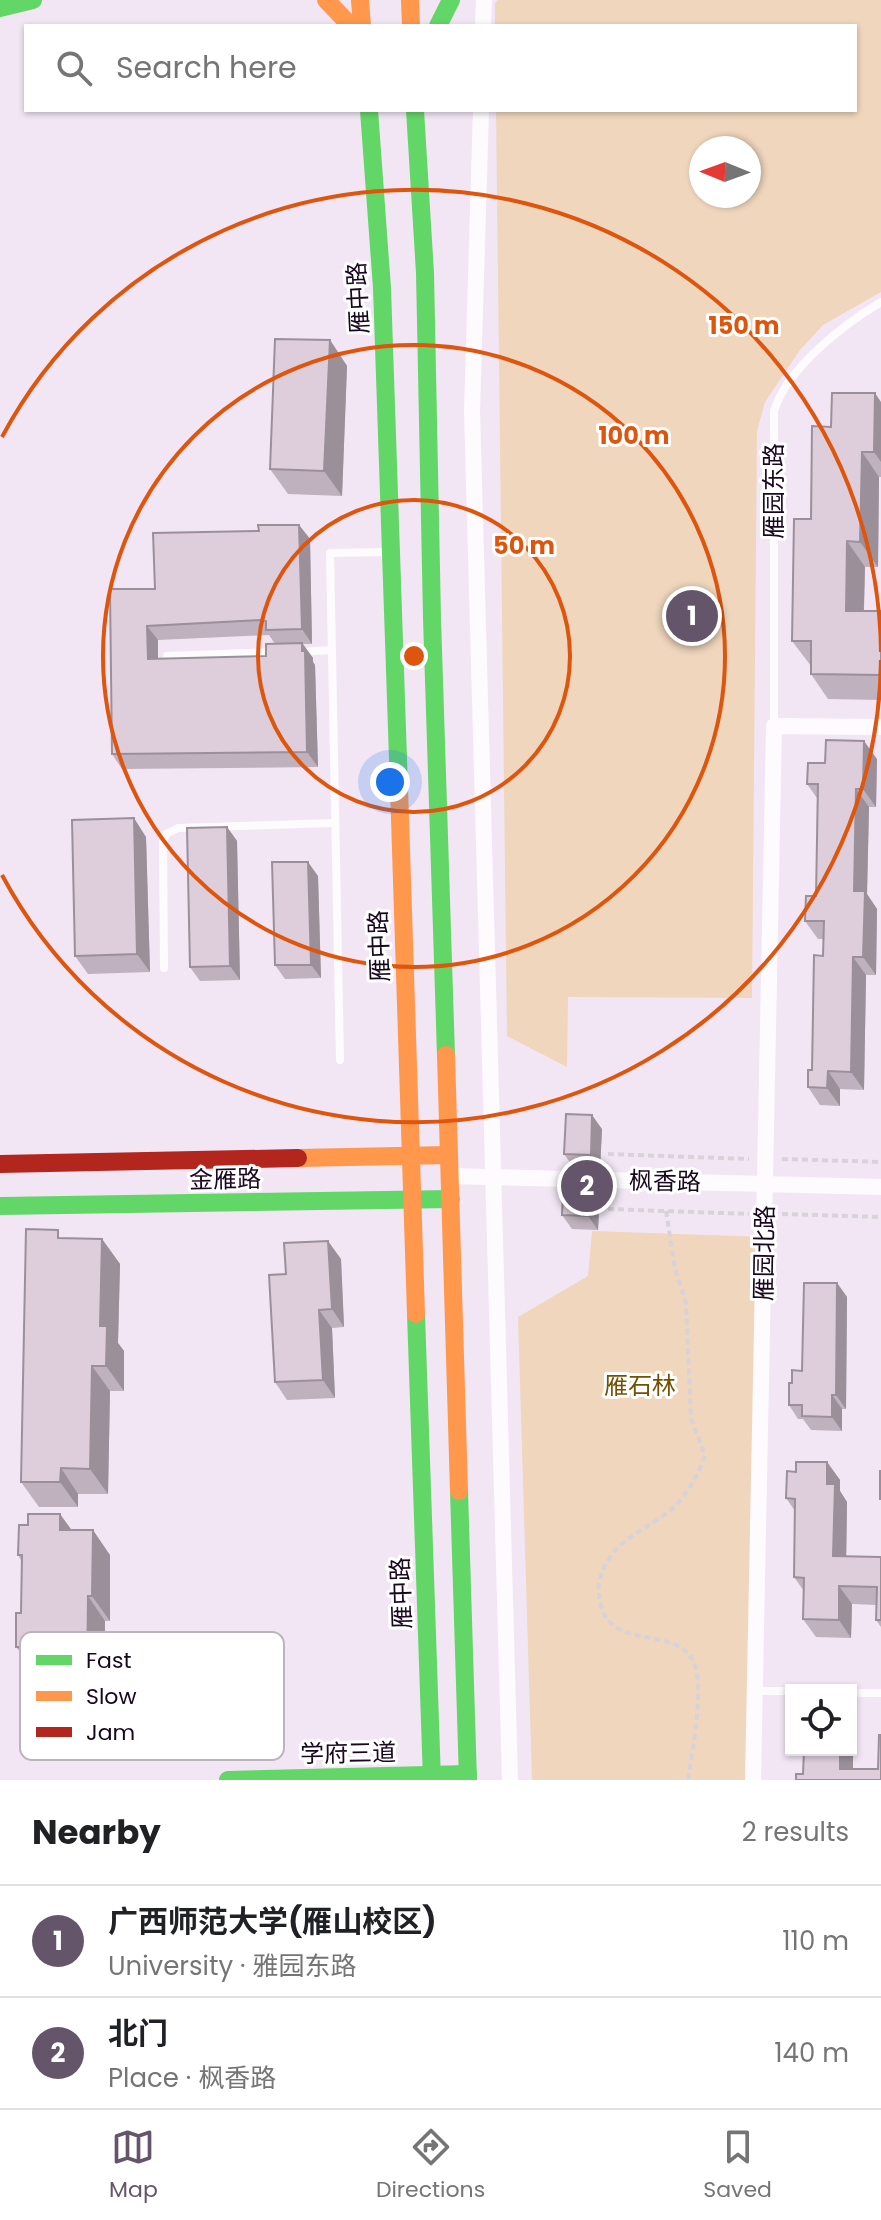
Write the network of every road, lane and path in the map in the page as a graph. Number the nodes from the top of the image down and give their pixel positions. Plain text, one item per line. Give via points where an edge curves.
1 (33, 0) edge
2 (326, 0) edge
3 (360, 0) edge
4 (410, 0) edge
5 (451, 0) edge
6 (484, 0) edge
7 (0, 8) edge
8 (349, 24) edge
9 (362, 24) edge
10 (411, 24) edge
11 (439, 24) edge
12 (483, 24) edge
13 (369, 112) edge
14 (415, 112) edge
15 (481, 112) edge
16 (881, 302) edge
17 (391, 552) junction
18 (332, 650) junction
19 (167, 656) edge
20 (774, 726) junction
21 (881, 727) edge
22 (335, 823) junction
23 (164, 968) dead end
24 (340, 1060) dead end
25 (608, 1154) dead end
26 (449, 1155) junction
27 (409, 1157) junction
28 (766, 1159) junction
29 (881, 1162) edge
30 (0, 1164) edge
31 (450, 1176) junction
32 (493, 1177) junction
33 (765, 1183) junction
34 (881, 1187) edge
35 (451, 1199) junction
36 (411, 1200) junction
37 (0, 1206) edge
38 (666, 1211) dead end
39 (756, 1691) junction
40 (785, 1691) edge
41 (857, 1693) edge
42 (881, 1693) edge
43 (468, 1777) edge
44 (432, 1778) edge
45 (330, 1779) edge
46 (228, 1780) edge
47 (510, 1780) edge
48 (688, 1780) edge
49 (753, 1780) edge

1 - 7 main road
2 - 8 main road
3 - 9 main road
4 - 10 main road
5 - 11 main road
6 - 12 street
13 - 17 main road, 雁中路 via 382,288
14 - 26 main road via 425,273
15 - 32 street via 472,411
16 - 20 lane, 雁园东路 via 839,330 810,359 774,411
17 - 18 lane via 330,553
17 - 27 main road, 雁中路
18 - 19 lane
18 - 22 lane
20 - 21 street
20 - 28 street, 雁园北路
22 - 23 lane via 178,828 166,834
22 - 24 lane
25 - 28 path
26 - 27 main road, 金雁路
26 - 31 main road
27 - 30 main road, 金雁路
27 - 36 main road, 雁中路
28 - 29 path
28 - 33 street, 雁园北路
31 - 32 street, 枫香路
31 - 35 main road
32 - 33 street, 枫香路
32 - 47 street
33 - 34 street, 枫香路
33 - 39 street, 雁园北路
35 - 36 main road, 金雁路
35 - 43 main road
36 - 37 main road, 金雁路
36 - 44 main road, 雁中路
38 - 48 path via 686,1303 691,1419 705,1455 696,1480 667,1513 624,1539 606,1561 598,1586 602,1612 627,1634 671,1642 691,1657 697,1716
39 - 40 lane
39 - 49 street, 雁园北路
41 - 42 lane
43 - 44 main road, 学府三道
44 - 45 main road, 学府三道
45 - 46 main road, 学府三道

